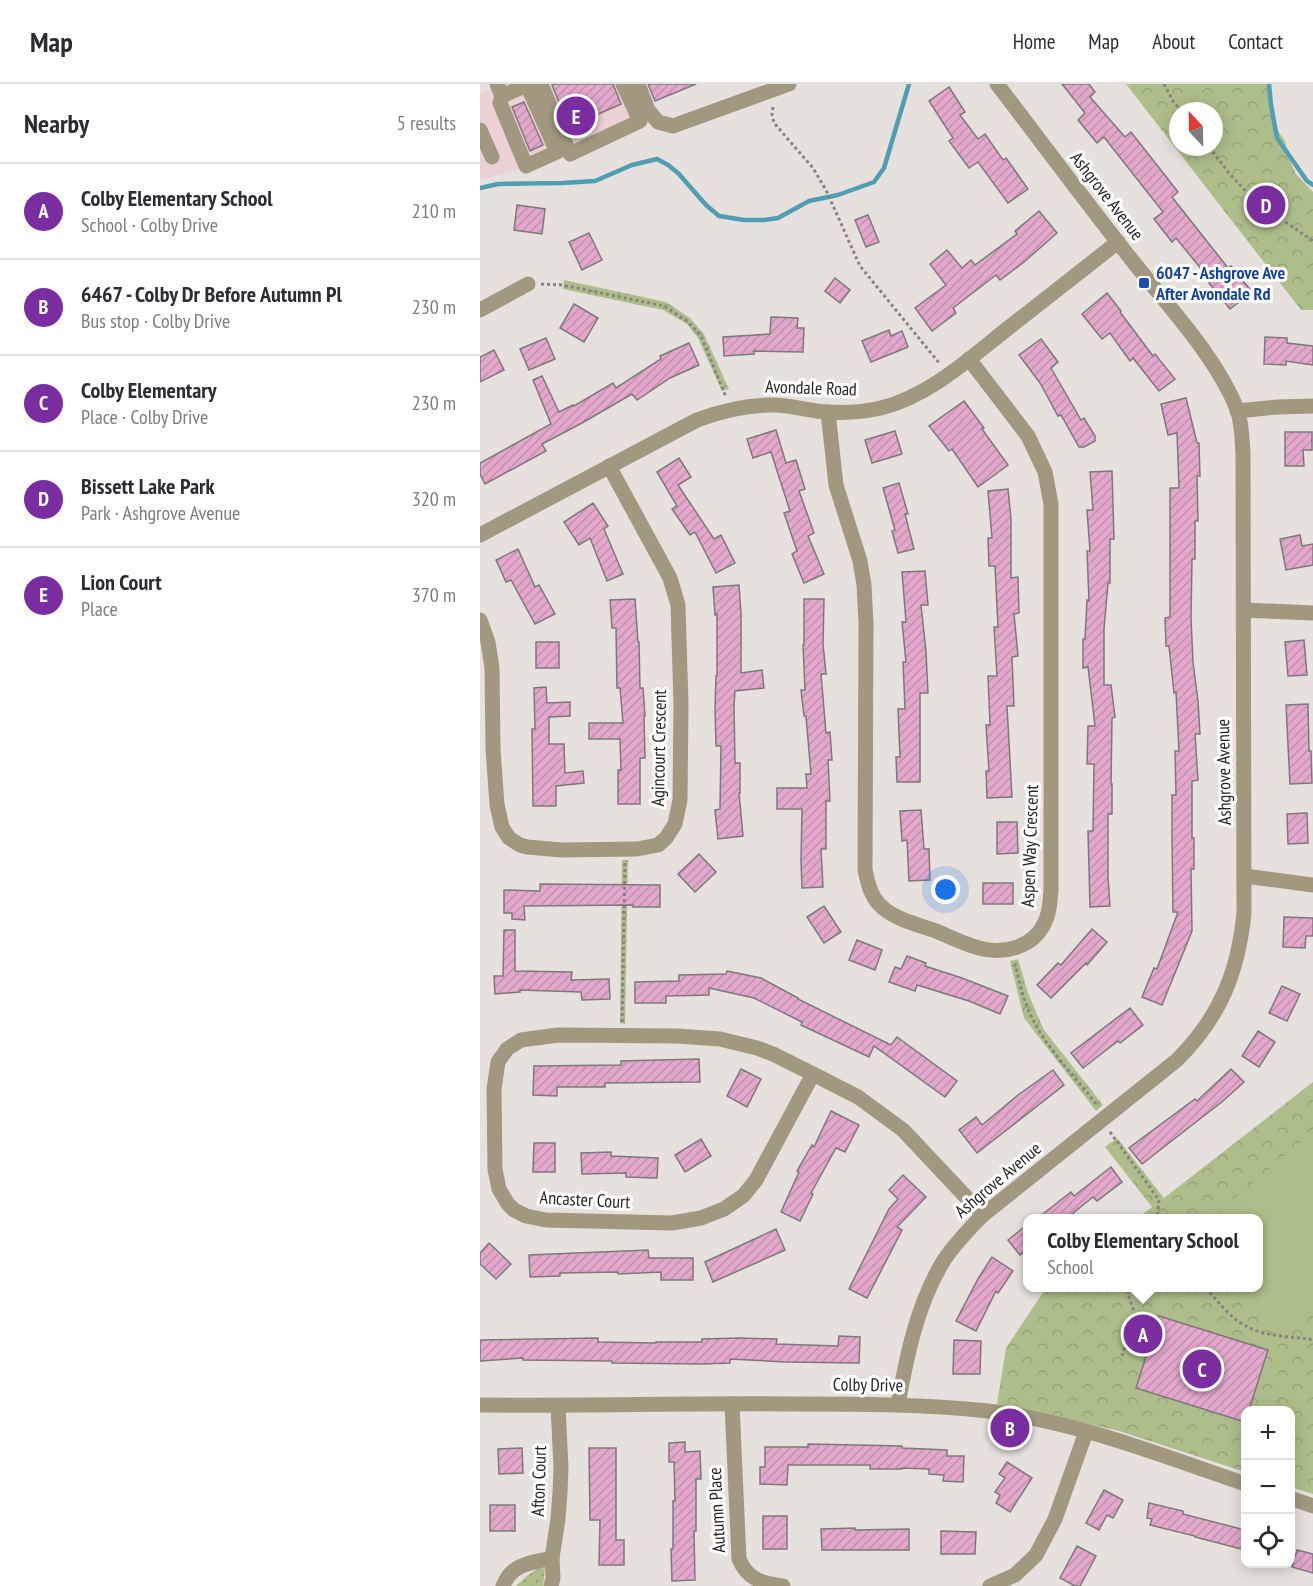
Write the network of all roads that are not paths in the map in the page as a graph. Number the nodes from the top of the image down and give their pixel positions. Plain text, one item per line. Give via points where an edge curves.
1 (541, 84) edge
2 (623, 84) edge
3 (638, 84) edge
4 (997, 84) edge
5 (781, 87) edge
6 (500, 90) edge
7 (480, 130) edge
8 (492, 157) dead end
9 (1118, 242) junction
10 (528, 284) road end
11 (480, 310) edge
12 (969, 359) junction
13 (1313, 406) edge
14 (1237, 411) junction
15 (828, 412) junction
16 (609, 466) junction
17 (480, 535) edge
18 (1244, 610) junction
19 (1313, 613) edge
20 (480, 620) edge
21 (1245, 876) junction
22 (1313, 885) edge
23 (813, 1074) junction
24 (982, 1215) junction
25 (732, 1404) junction
26 (898, 1404) junction
27 (480, 1405) edge
28 (558, 1406) junction
29 (1086, 1432) junction
30 (1241, 1483) edge
31 (1295, 1500) edge
32 (1313, 1506) edge
33 (552, 1558) junction
34 (503, 1586) edge
35 (552, 1586) edge
36 (783, 1586) edge
37 (990, 1586) edge

1 - 2 street via 570,154 640,122
3 - 5 street via 648,110 658,122 673,126
4 - 9 street, Ashgrove Avenue
6 - 6 street via 500,103 526,166 557,152 527,85
7 - 8 street
9 - 12 street, Avondale Road
9 - 14 street, Ashgrove Avenue via 1221,377
10 - 11 street
12 - 15 street, Avondale Road via 901,401 870,410
12 - 15 street, Aspen Way Crescent via 1028,436 1047,478 1051,504 1051,890 1040,931 1027,943 1012,949 979,949 889,913 868,885 864,585 836,485
13 - 14 street
14 - 18 street, Ashgrove Avenue via 1243,454
15 - 16 street, Avondale Road via 773,405 731,410 697,420
16 - 17 street, Avondale Road
16 - 20 street, Agincourt Crescent via 670,578 676,597 680,800 673,829 662,841 647,848 625,850 562,850 527,847 505,832 495,787 492,668
18 - 19 street
18 - 21 street, Ashgrove Avenue
21 - 22 street
21 - 24 street, Ashgrove Avenue via 1244,913 1233,974 1201,1033 1177,1060
23 - 23 street, Ancaster Court via 756,1180 743,1196 713,1214 658,1223 546,1220 517,1212 502,1197 496,1181 496,1070 507,1048 530,1038 699,1037 740,1043
23 - 24 street, Ancaster Court via 858,1097 903,1130
24 - 26 street, Ashgrove Avenue via 945,1259 926,1296
25 - 26 street, Colby Drive
25 - 28 street, Colby Drive
25 - 36 street, Autumn Place via 738,1554 754,1579
26 - 29 street, Colby Drive via 989,1411
27 - 28 street, Colby Drive
28 - 33 street, Afton Court via 560,1493
29 - 30 street, Colby Drive
29 - 37 street via 1055,1519 1036,1555 1015,1575
31 - 32 street
33 - 34 street via 516,1568
33 - 35 street, Afton Court

